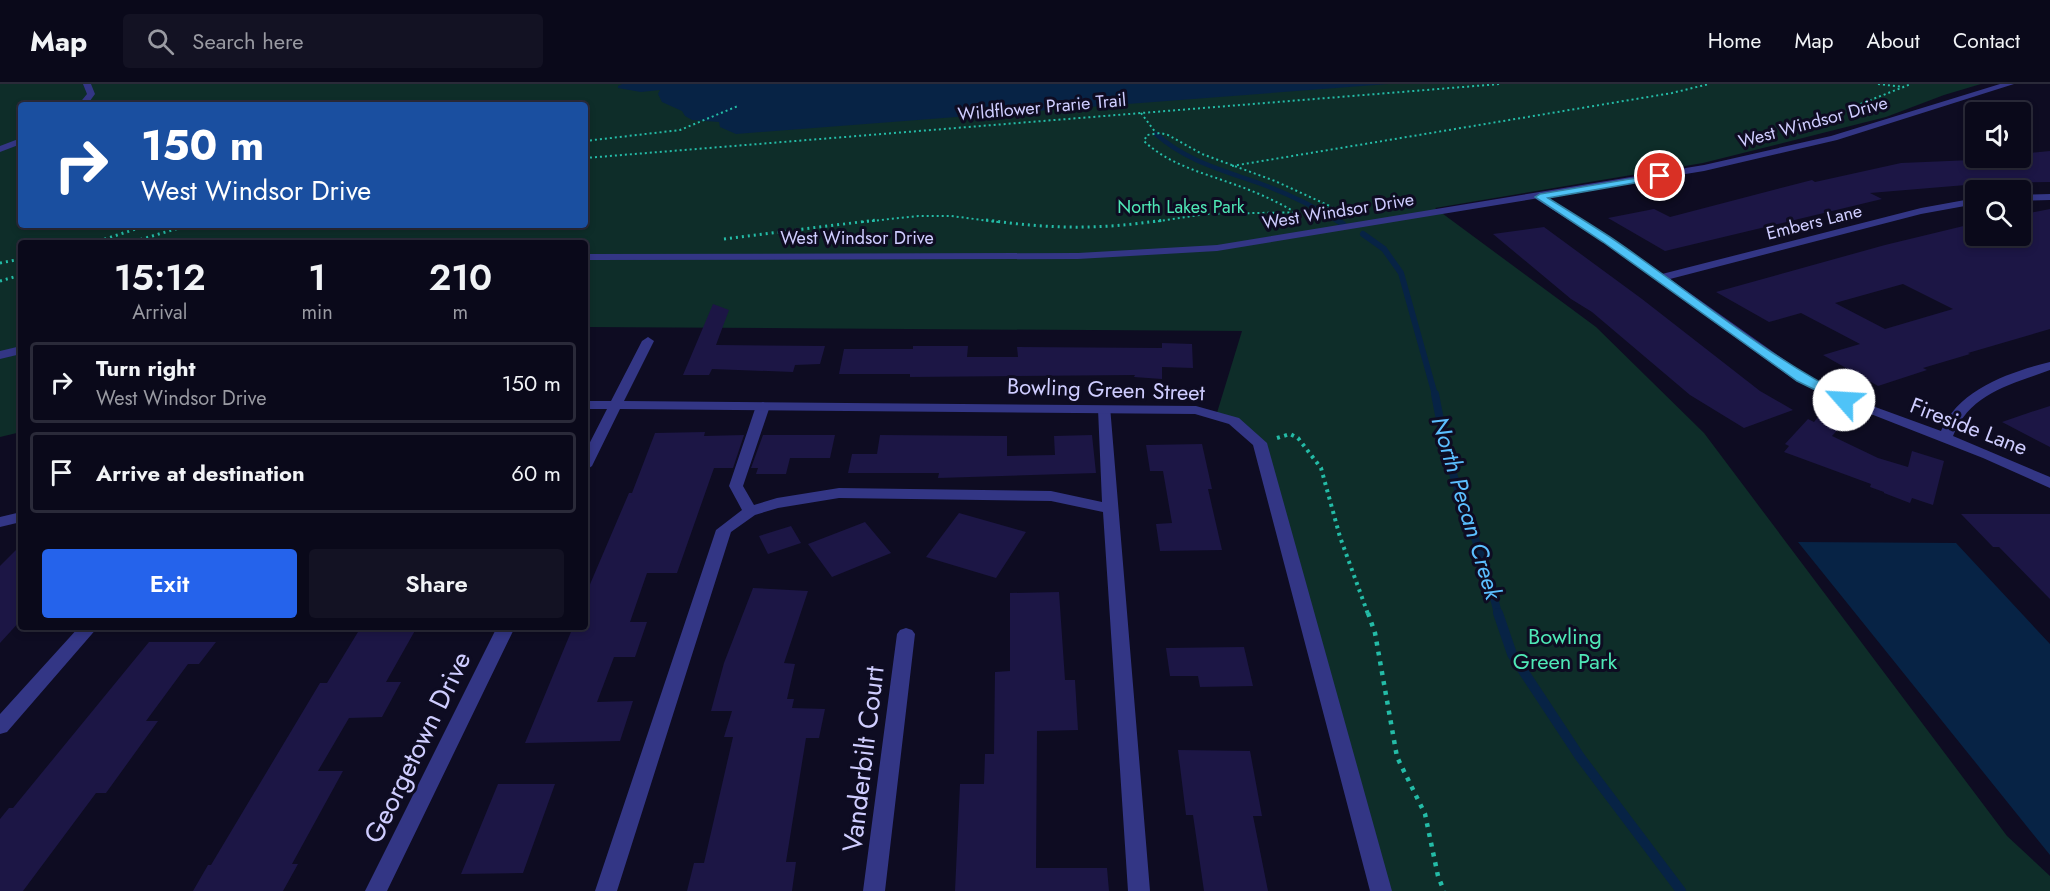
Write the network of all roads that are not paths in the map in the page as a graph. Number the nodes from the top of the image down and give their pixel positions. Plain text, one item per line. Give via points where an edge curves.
1 (87, 84) edge
2 (2010, 84) edge
3 (84, 102) edge
4 (18, 142) edge
5 (0, 149) edge
6 (1540, 197) junction
7 (2050, 197) edge
8 (2031, 198) edge
9 (1965, 203) edge
10 (588, 257) edge
11 (1660, 278) junction
12 (648, 341) dead end
13 (18, 351) edge
14 (0, 354) edge
15 (2050, 366) edge
16 (588, 405) edge
17 (615, 405) junction
18 (763, 406) junction
19 (1105, 409) junction
20 (1946, 436) junction
21 (588, 460) edge
22 (2050, 483) edge
23 (1110, 509) junction
24 (750, 511) junction
25 (18, 518) edge
26 (0, 522) edge
27 (86, 630) edge
28 (505, 630) edge
29 (906, 634) dead end
30 (0, 727) edge
31 (376, 891) edge
32 (606, 891) edge
33 (874, 891) edge
34 (1139, 891) edge
35 (1381, 891) edge

1 - 3 street via 91,94
2 - 6 street, West Windsor Drive via 1845,135 1746,159
4 - 5 street
6 - 10 street, West Windsor Drive via 1282,239 1134,254
6 - 11 street, Fireside Lane via 1578,219
7 - 8 street
9 - 11 street, Embers Lane
11 - 20 street, Fireside Lane via 1801,378 1887,417
12 - 17 street
13 - 14 street
15 - 20 street via 1971,398 1959,408
16 - 17 street, Bowling Green Street
17 - 18 street, Bowling Green Street
17 - 21 street
18 - 19 street, Bowling Green Street
18 - 24 street via 736,486
19 - 23 street
19 - 35 street, Bowling Green Street via 1196,410 1234,421 1260,443
20 - 22 street, Fireside Lane
23 - 24 street via 1051,496 839,493
23 - 34 street
24 - 32 street via 724,530
25 - 26 street
27 - 30 street
28 - 31 street, Georgetown Drive
29 - 33 street, Vanderbilt Court

